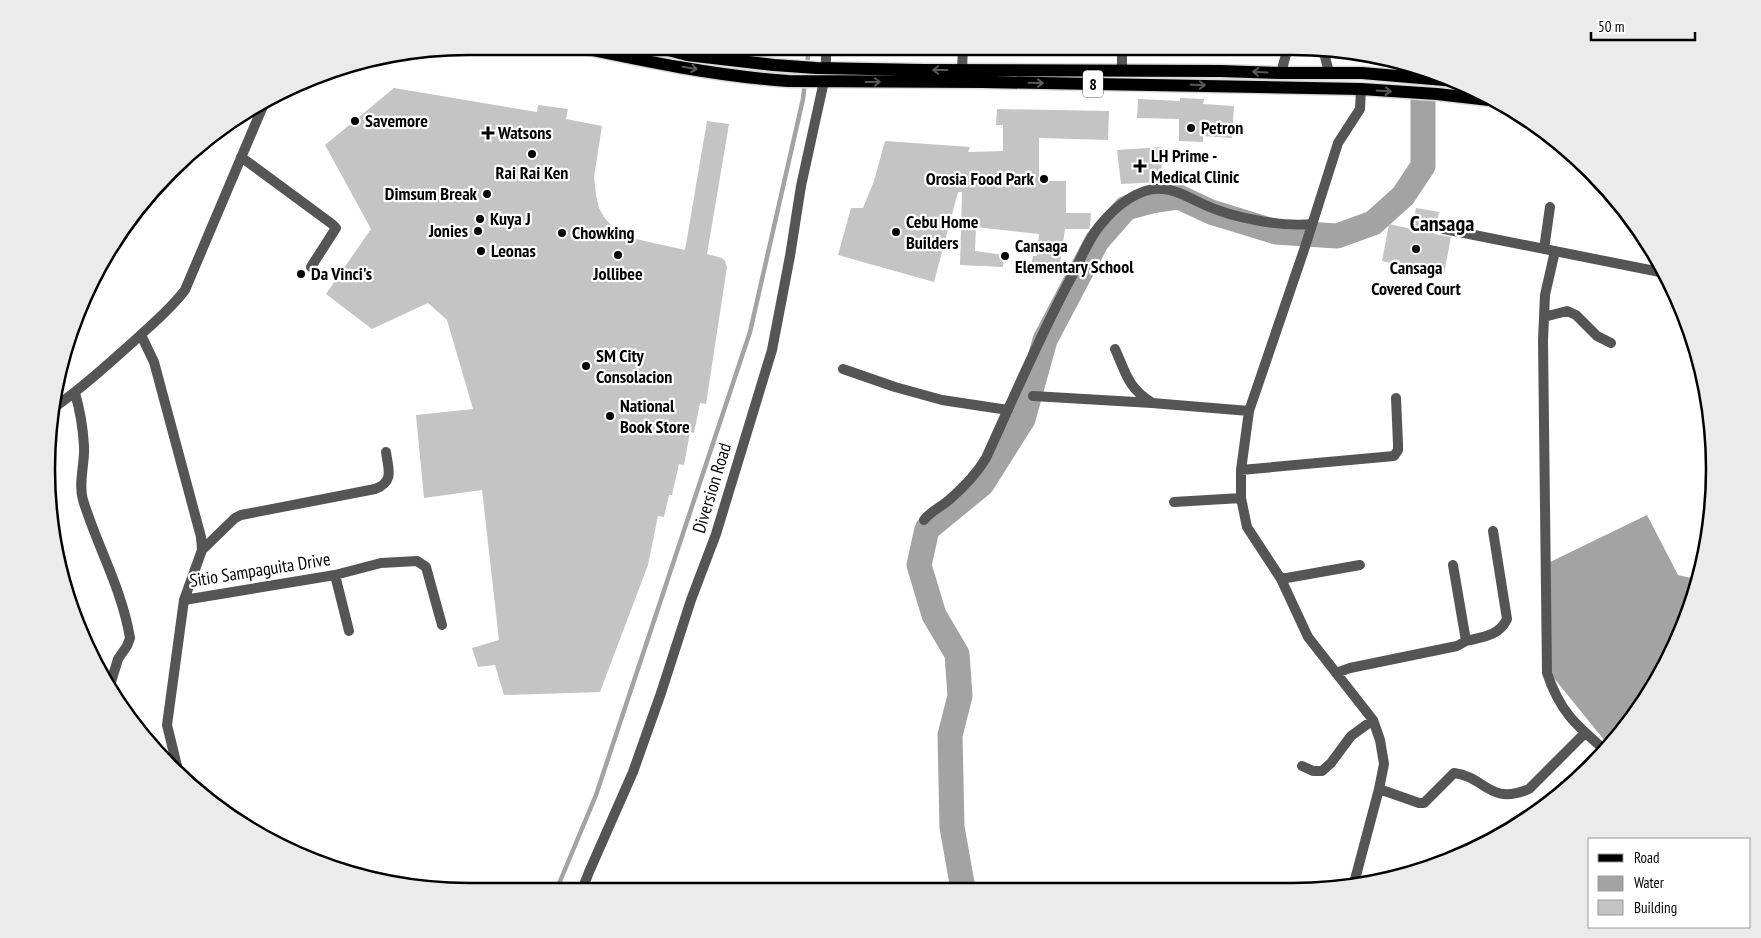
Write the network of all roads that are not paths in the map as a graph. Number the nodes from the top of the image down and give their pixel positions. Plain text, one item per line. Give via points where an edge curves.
1 (616, 55) edge
2 (687, 55) edge
3 (824, 55) edge
4 (963, 55) edge
5 (1122, 55) edge
6 (1286, 55) edge
7 (1325, 57) edge
8 (821, 68) junction
9 (962, 70) junction
10 (1122, 70) junction
11 (1281, 73) junction
12 (1330, 73) junction
13 (1425, 77) edge
14 (820, 81) junction
15 (1360, 89) junction
16 (1476, 98) edge
17 (261, 111) edge
18 (241, 157) junction
19 (1550, 207) dead end
20 (1312, 226) junction
21 (1444, 230) dead end
22 (1544, 249) junction
23 (1555, 251) junction
24 (311, 267) dead end
25 (1656, 271) edge
26 (1544, 317) junction
27 (141, 335) junction
28 (1611, 343) dead end
29 (1115, 349) dead end
30 (843, 369) dead end
31 (75, 394) junction
32 (1033, 396) dead end
33 (1396, 398) dead end
34 (61, 403) edge
35 (1152, 403) junction
36 (1008, 410) junction
37 (1249, 411) junction
38 (386, 452) dead end
39 (1241, 470) junction
40 (1241, 498) junction
41 (1174, 502) dead end
42 (924, 520) dead end
43 (1493, 531) dead end
44 (202, 550) junction
45 (1453, 565) dead end
46 (1360, 566) dead end
47 (335, 575) junction
48 (1281, 579) junction
49 (184, 600) junction
50 (442, 625) dead end
51 (349, 631) dead end
52 (1466, 641) junction
53 (1336, 673) junction
54 (111, 678) edge
55 (1373, 720) junction
56 (1585, 733) junction
57 (1600, 746) edge
58 (176, 762) edge
59 (1302, 766) dead end
60 (1379, 789) junction
61 (1355, 878) edge
62 (584, 883) edge

1 -> 14 main road, 8 via 763,79
2 - 8 main road, 8
3 - 8 street
4 - 9 street
5 - 10 street
6 - 11 street
7 - 12 street
9 -> 8 main road, 8
9 - 10 main road, 8
11 -> 10 main road, 8
11 - 12 main road, 8
12 - 13 main road, 8
14 -> 15 main road, 8
14 - 62 street, Diversion Road via 772,350 716,534 655,711 633,772
15 -> 16 main road, 8
15 - 20 street via 1360,109 1338,143
17 - 18 street
18 - 24 street via 336,228
18 - 27 street via 185,290
19 - 22 street
20 - 36 street via 1248,218 1162,188 1139,193 1100,224 1054,310
20 - 37 street
21 - 22 street
22 - 23 street
23 - 25 street
23 - 26 street via 1545,294
26 - 28 street via 1566,311 1576,315 1597,336
26 - 56 street via 1547,673 1554,694 1566,713
27 - 31 street
27 - 44 street via 154,362
29 - 35 street via 1132,387
30 - 36 street via 942,400
31 - 34 street
31 - 54 street via 84,447 82,498 110,570 130,638
32 - 35 street
33 - 39 street via 1398,444 1394,456
35 - 37 street
36 - 42 street via 976,474
37 - 39 street
38 - 44 street via 389,475 382,487 241,515
39 - 40 street
40 - 41 street
40 - 48 street via 1247,527
43 - 52 street via 1507,619 1502,629 1495,633
44 - 49 street
45 - 52 street
46 - 48 street
47 - 49 street, Sitio Sampaguita Drive
47 - 50 street, Sitio Sampaguita Drive via 381,563 417,561 426,567
47 - 51 street
48 - 53 street via 1308,638
49 - 58 street, Sitio Sampaguita Drive via 167,725
52 - 53 street via 1457,646
53 - 55 street
55 - 59 street via 1350,736 1331,764 1322,771
55 - 60 street via 1384,764
56 - 57 street
56 - 60 street via 1529,789 1520,793 1493,792 1463,774 1454,773 1424,803
60 - 61 street

